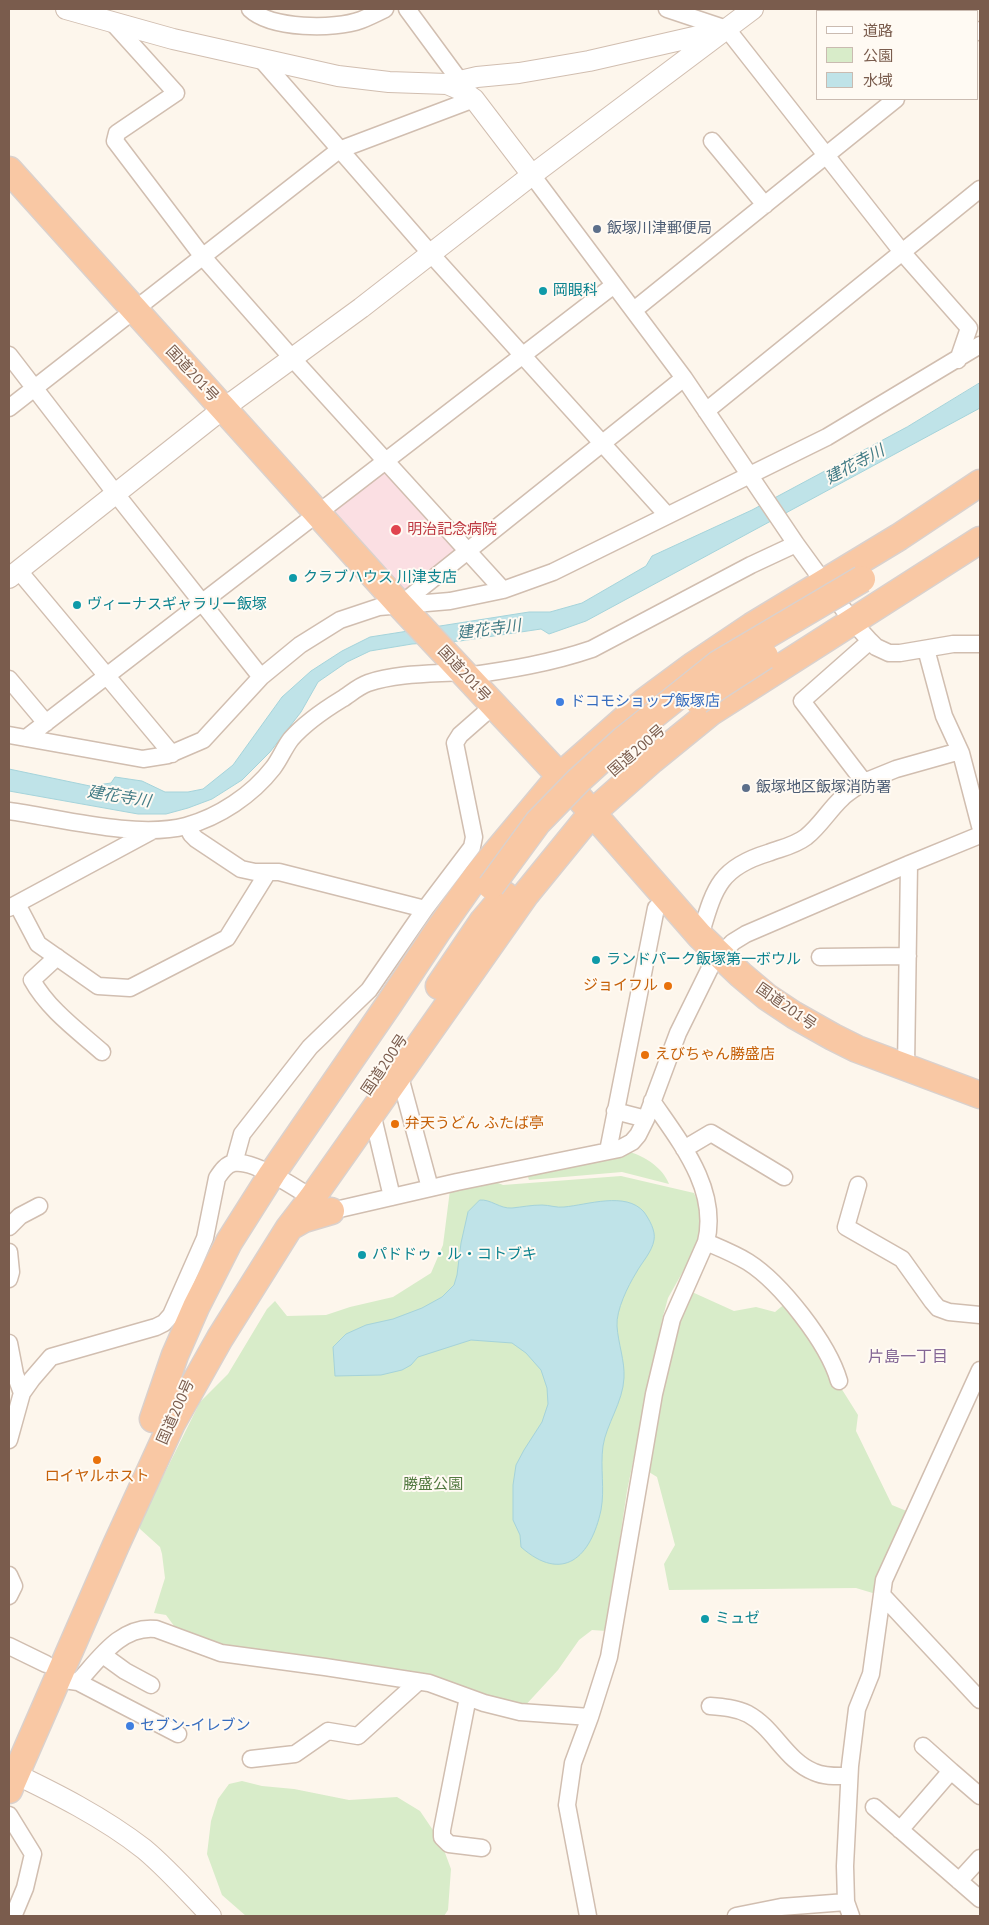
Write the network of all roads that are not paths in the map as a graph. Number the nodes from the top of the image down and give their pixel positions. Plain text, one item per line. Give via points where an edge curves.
1 (66, 9) edge
2 (250, 9) edge
3 (385, 9) edge
4 (407, 9) edge
5 (667, 9) edge
6 (753, 9) edge
7 (91, 12) edge
8 (111, 21) junction
9 (727, 29) junction
10 (260, 58) junction
11 (453, 82) junction
12 (474, 99) junction
13 (895, 100) edge
14 (712, 141) dead end
15 (339, 150) junction
16 (826, 155) junction
17 (9, 170) edge
18 (532, 174) junction
19 (980, 189) edge
20 (764, 205) junction
21 (902, 252) junction
22 (431, 254) junction
23 (203, 257) junction
24 (614, 285) junction
25 (134, 310) junction
26 (634, 310) junction
27 (980, 345) edge
28 (9, 354) edge
29 (523, 356) junction
30 (292, 358) junction
31 (958, 360) junction
32 (684, 378) junction
33 (35, 388) junction
34 (9, 408) edge
35 (224, 408) junction
36 (706, 411) junction
37 (603, 444) junction
38 (386, 462) junction
39 (750, 478) junction
40 (980, 483) edge
41 (116, 494) junction
42 (980, 498) edge
43 (318, 514) junction
44 (667, 515) junction
45 (980, 520) edge
46 (980, 540) edge
47 (794, 541) junction
48 (467, 552) junction
49 (12, 574) edge
50 (826, 582) junction
51 (865, 586) junction
52 (503, 590) junction
53 (202, 603) junction
54 (404, 610) junction
55 (852, 621) junction
56 (870, 641) junction
57 (980, 644) edge
58 (926, 648) junction
59 (460, 671) junction
60 (107, 676) junction
61 (261, 677) junction
62 (9, 679) edge
63 (493, 706) junction
64 (46, 723) junction
65 (9, 735) edge
66 (26, 738) junction
67 (960, 751) junction
68 (172, 754) junction
69 (560, 776) junction
70 (864, 782) junction
71 (9, 810) edge
72 (592, 813) junction
73 (187, 826) junction
74 (980, 826) edge
75 (154, 830) junction
76 (980, 835) edge
77 (910, 864) junction
78 (268, 872) junction
79 (13, 906) edge
80 (656, 908) dead end
81 (424, 910) junction
82 (700, 936) junction
83 (720, 954) junction
84 (908, 956) junction
85 (57, 957) junction
86 (820, 957) dead end
87 (102, 1052) dead end
88 (906, 1067) junction
89 (399, 1073) junction
90 (980, 1095) edge
91 (652, 1101) junction
92 (616, 1111) junction
93 (372, 1113) junction
94 (646, 1119) junction
95 (684, 1149) junction
96 (608, 1151) junction
97 (234, 1163) junction
98 (784, 1177) dead end
99 (858, 1185) dead end
100 (430, 1188) junction
101 (300, 1191) junction
102 (392, 1197) junction
103 (39, 1206) dead end
104 (9, 1227) edge
105 (706, 1242) junction
106 (9, 1252) edge
107 (9, 1279) edge
108 (980, 1315) edge
109 (9, 1343) edge
110 (980, 1370) edge
111 (839, 1381) dead end
112 (22, 1393) junction
113 (162, 1422) junction
114 (9, 1440) edge
115 (9, 1575) edge
116 (882, 1595) junction
117 (9, 1596) edge
118 (9, 1646) edge
119 (103, 1655) junction
120 (60, 1675) junction
121 (418, 1682) junction
122 (151, 1685) dead end
123 (468, 1697) junction
124 (980, 1700) edge
125 (710, 1706) dead end
126 (590, 1717) junction
127 (178, 1734) dead end
128 (9, 1745) edge
129 (923, 1746) dead end
130 (251, 1759) dead end
131 (950, 1771) junction
132 (849, 1776) junction
133 (11, 1778) edge
134 (980, 1796) edge
135 (874, 1807) dead end
136 (9, 1815) edge
137 (900, 1830) junction
138 (482, 1848) dead end
139 (980, 1858) edge
140 (960, 1881) junction
141 (980, 1899) edge
142 (849, 1909) edge
143 (14, 1910) edge
144 (211, 1916) edge
145 (588, 1916) edge
146 (736, 1916) edge

1 - 7 street
2 - 3 street via 256,15 281,24 320,27 359,21
4 - 11 street
5 - 9 street
6 - 9 street
7 - 8 street
8 - 10 street
8 - 23 street via 176,94 118,134 115,141
9 - 11 street via 589,61
9 - 16 street
9 - 18 street
10 - 11 street via 338,76 389,82
10 - 15 street
11 - 12 street
12 - 15 street
12 - 18 street
13 - 16 street
14 - 20 street
15 - 22 street
15 - 23 street
16 - 20 street
16 - 21 street
17 - 25 highway, 国道201号
18 - 22 street
18 - 24 street
19 - 21 street
20 - 26 street
21 - 31 street via 969,328
21 - 36 street
22 - 29 street
22 - 30 street
23 - 25 street
23 - 30 street
24 - 26 street
24 - 29 street
25 - 33 street
25 - 35 highway, 国道201号
26 - 32 street
27 - 31 street
28 - 33 street
29 - 37 street
29 - 38 street
30 - 35 street
30 - 38 street
31 - 39 street
32 - 36 street
32 - 37 street
33 - 34 street
33 - 41 street
35 - 41 street
35 - 43 highway, 国道201号
36 - 39 street
37 - 44 street
37 - 48 street
38 - 43 street
38 - 48 street
39 - 44 street
39 - 47 street
40 - 50 highway
41 - 49 street
41 - 53 street
42 - 51 highway, 国道200号
43 - 53 street
43 - 54 highway, 国道201号
44 - 52 street via 553,572
45 - 51 highway, 国道200号 via 957,538
46 - 55 highway
47 - 50 street
47 - 59 street via 592,649 531,666
48 - 52 street
48 - 54 street
49 - 60 street
50 - 55 street
50 - 69 highway via 694,665 644,702
51 - 101 highway, 国道200号, bridge via 718,664 623,740 538,822 498,891
52 - 54 street
53 - 60 street
53 - 61 street
54 - 59 highway, 国道201号
54 - 61 street via 379,607 340,620
55 - 56 street
55 - 72 highway via 711,712
56 - 58 street via 889,653
56 - 70 street via 802,701
57 - 58 street
58 - 67 street via 944,716
59 - 63 highway, 国道201号
59 - 73 street via 366,683 321,712 291,739 273,768 255,788 221,811
60 - 64 street
60 - 68 street
61 - 68 street via 203,740
62 - 64 street
63 - 69 highway, 国道201号
63 - 81 street via 454,743 474,837 472,847
64 - 66 street
65 - 66 street
66 - 68 street via 143,759
67 - 70 street via 896,769
67 - 74 street
69 - 72 highway, 国道201号
69 - 101 highway via 468,889
70 - 82 street via 842,798 795,845 738,864 715,891
71 - 75 street via 131,830
72 - 82 highway, 国道201号
72 - 89 highway via 526,894
73 - 75 street
73 - 78 street via 196,839 241,869
75 - 79 street
76 - 77 street
77 - 83 street via 746,934
77 - 84 street
78 - 81 street via 279,872
78 - 85 street via 227,938 130,988 98,986
79 - 85 street via 38,944
80 - 92 street
81 - 97 street via 369,990 310,1047 242,1134
82 - 83 highway, 国道201号
83 - 88 highway, 国道201号 via 767,996 814,1028 857,1049
83 - 91 street via 678,1034
84 - 86 street
84 - 88 street
85 - 87 street via 32,980 52,1007
88 - 90 highway, 国道201号
89 - 93 highway
89 - 100 street
91 - 94 street
91 - 95 street
92 - 94 street
92 - 96 street
93 - 101 highway
93 - 102 street
94 - 96 street via 632,1142
95 - 98 street via 711,1133
95 - 105 street via 702,1184 709,1211
96 - 100 street
97 - 101 street via 247,1164
97 - 112 street via 217,1178 205,1238 171,1315 164,1323 51,1357
99 - 108 street via 846,1227 902,1259 938,1308
100 - 102 street
101 - 102 street
101 - 113 highway, 国道200号
101 - 113 highway via 289,1228 220,1338
103 - 104 street via 20,1216
105 - 111 street via 747,1261 773,1282 815,1336 835,1366
105 - 126 street via 672,1319 654,1394 609,1658
106 - 107 street via 12,1272
109 - 112 street
110 - 116 street via 884,1580
112 - 114 street
113 - 120 highway, 国道200号
115 - 117 street via 14,1586
116 - 124 street
116 - 132 street via 871,1674 855,1721
118 - 120 street
119 - 120 street
119 - 121 street via 115,1642 133,1631 156,1629 221,1654
119 - 122 street
120 - 127 street
120 - 128 highway, 国道200号
120 - 133 highway, 国道200号
121 - 123 street
121 - 130 street via 358,1736 328,1730 295,1754
123 - 126 street via 520,1712
123 - 138 street via 442,1837 450,1844
125 - 132 street via 726,1707 750,1715 790,1756 815,1773
126 - 145 street via 573,1763 567,1805
129 - 131 street
131 - 134 street
131 - 137 street
132 - 142 street via 846,1866
133 - 144 street via 64,1798 122,1833 163,1866
135 - 137 street
136 - 143 street via 33,1854 25,1888
137 - 140 street
139 - 140 street
140 - 141 street
142 - 146 street via 781,1907

